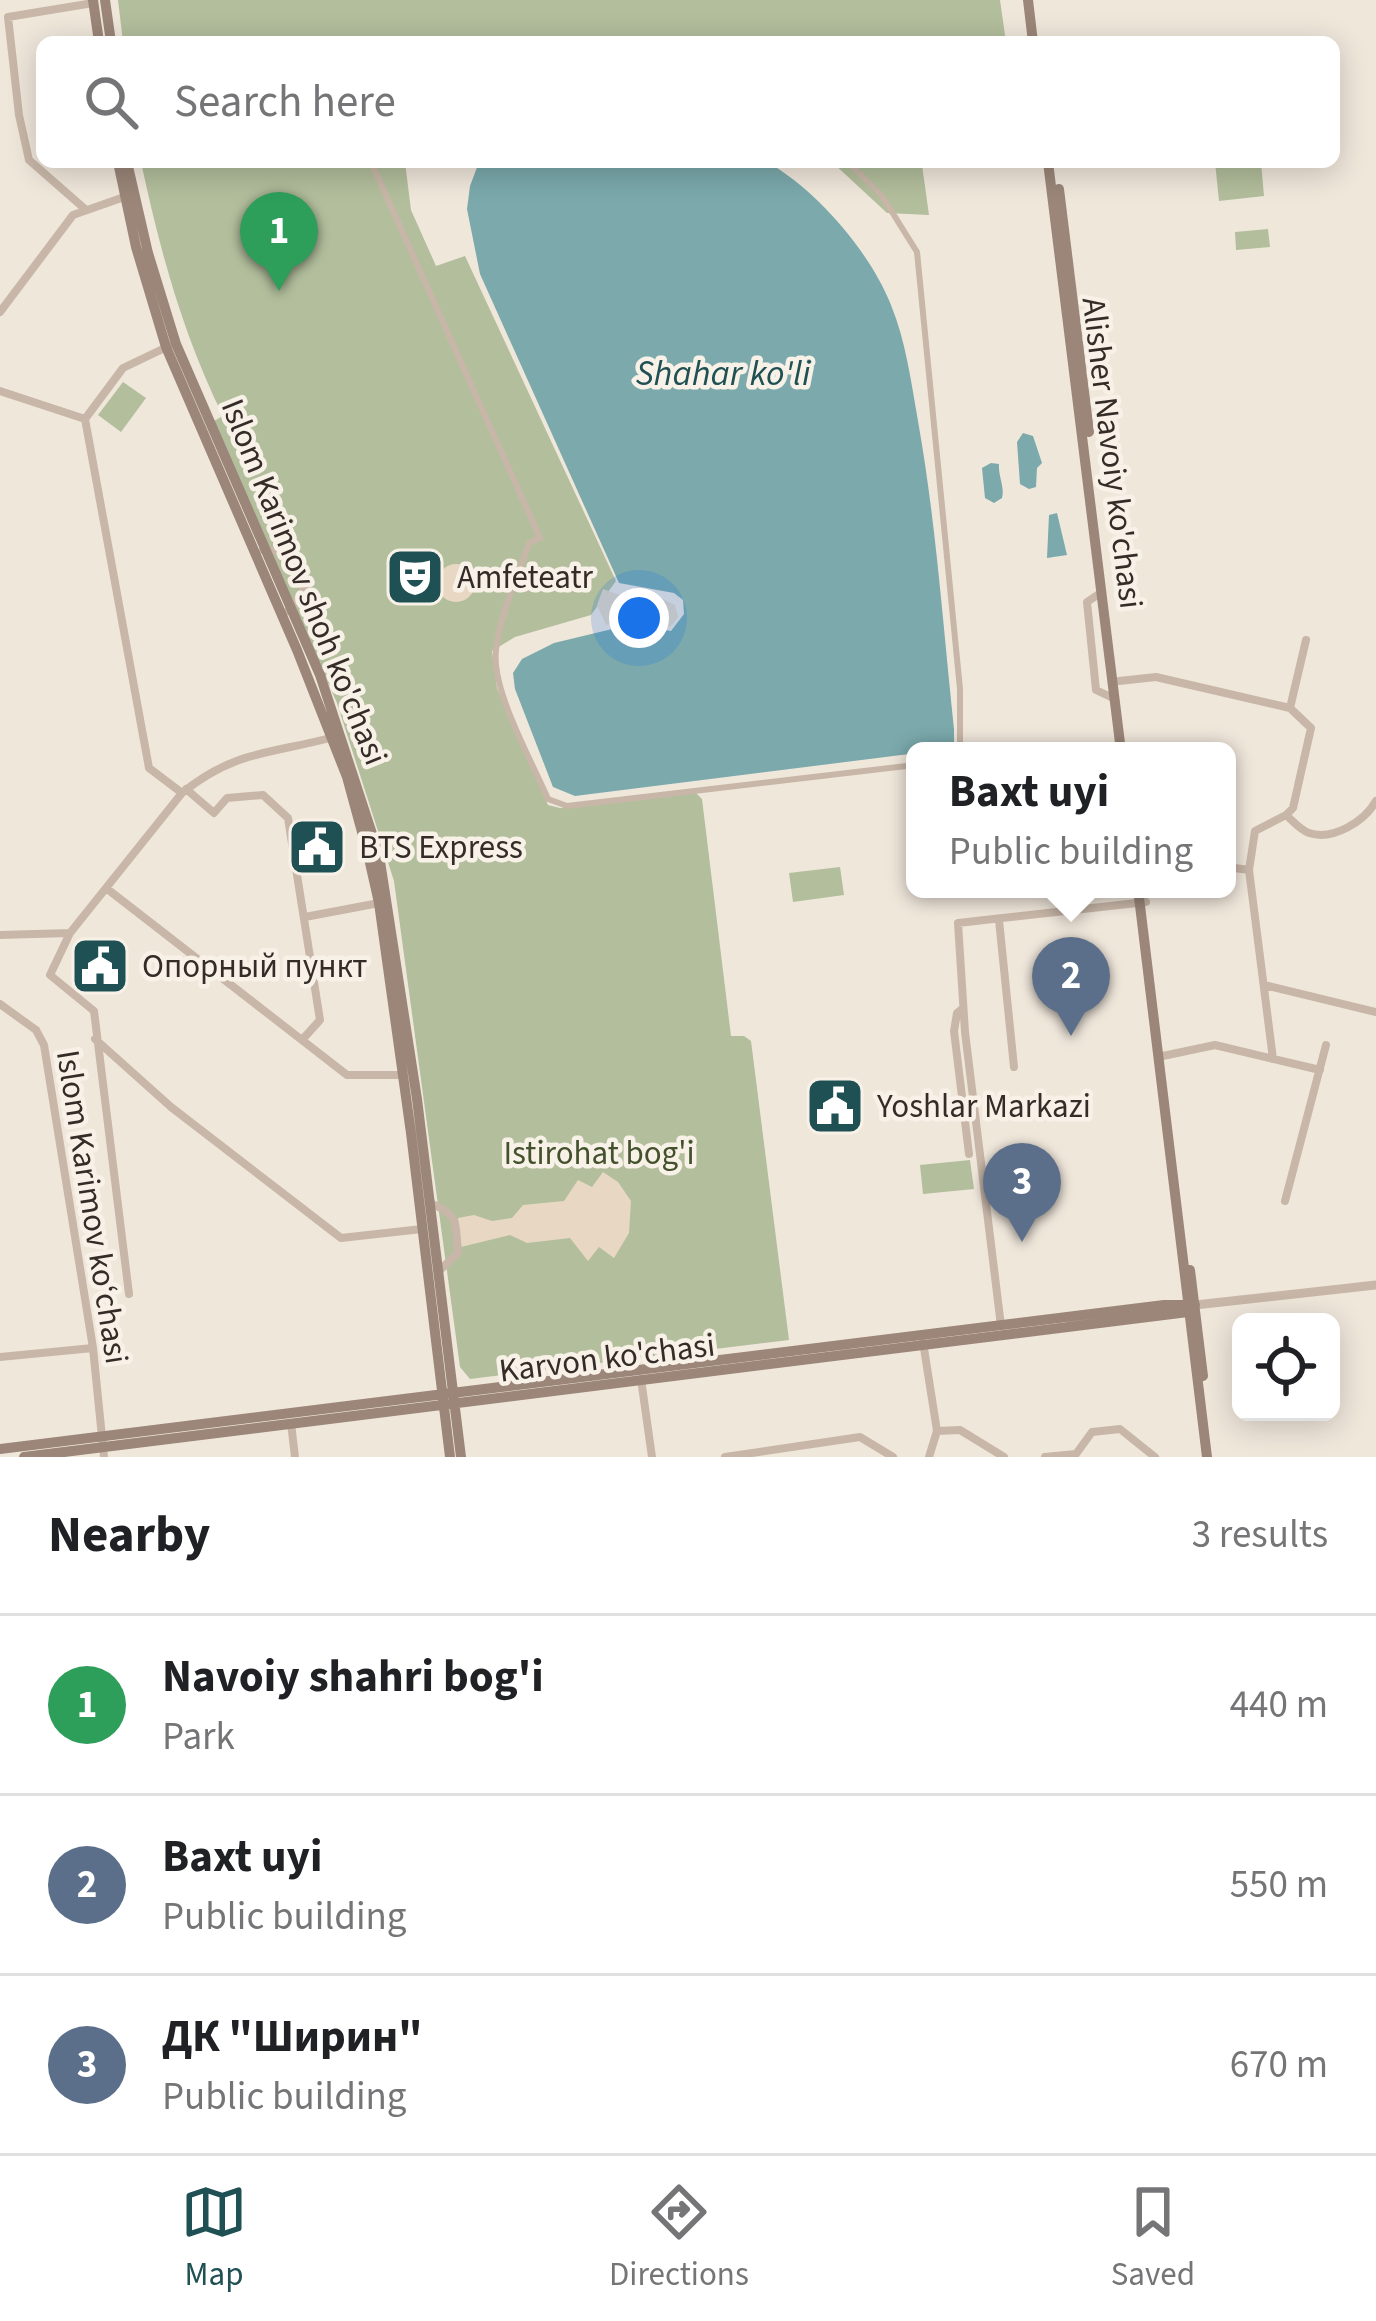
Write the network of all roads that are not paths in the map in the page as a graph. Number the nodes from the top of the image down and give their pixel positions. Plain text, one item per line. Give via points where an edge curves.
1 (1032, 0) edge
2 (97, 1) edge
3 (99, 36) edge
4 (108, 36) edge
5 (1036, 36) edge
6 (36, 166) edge
7 (38, 168) edge
8 (120, 168) edge
9 (128, 168) edge
10 (374, 168) edge
11 (854, 168) edge
12 (1053, 168) edge
13 (129, 196) junction
14 (85, 209) junction
15 (0, 312) edge
16 (171, 346) junction
17 (0, 391) edge
18 (85, 419) junction
19 (1100, 549) junction
20 (261, 550) junction
21 (287, 613) junction
22 (1306, 640) dead end
23 (1117, 689) junction
24 (1290, 708) junction
25 (336, 736) junction
26 (960, 742) edge
27 (1123, 742) edge
28 (906, 766) edge
29 (184, 791) junction
30 (1376, 801) edge
31 (1286, 815) junction
32 (1236, 868) edge
33 (1249, 870) junction
34 (106, 888) junction
35 (1130, 898) edge
36 (1142, 898) edge
37 (379, 903) junction
38 (305, 917) junction
39 (999, 920) junction
40 (70, 933) junction
41 (0, 935) edge
42 (1264, 985) junction
43 (0, 1004) edge
44 (963, 1007) junction
45 (1376, 1012) edge
46 (95, 1040) junction
47 (302, 1040) junction
48 (1326, 1045) dead end
49 (1161, 1056) junction
50 (1274, 1059) junction
51 (1014, 1066) dead end
52 (1320, 1070) junction
53 (403, 1075) junction
54 (969, 1154) dead end
55 (1286, 1201) dead end
56 (430, 1203) junction
57 (422, 1229) junction
58 (433, 1275) junction
59 (1376, 1285) edge
60 (129, 1294) dead end
61 (1194, 1308) junction
62 (1001, 1329) junction
63 (923, 1340) junction
64 (93, 1348) junction
65 (0, 1357) edge
66 (640, 1377) junction
67 (448, 1400) junction
68 (291, 1424) junction
69 (937, 1432) junction
70 (104, 1447) edge
71 (0, 1449) edge
72 (24, 1457) edge
73 (295, 1457) edge
74 (450, 1457) edge
75 (461, 1457) edge
76 (652, 1457) edge
77 (725, 1457) edge
78 (893, 1457) edge
79 (929, 1457) edge
80 (1004, 1457) edge
81 (1046, 1457) edge
82 (1155, 1457) edge
83 (1210, 1457) edge

1 - 5 main road
2 - 3 main road
2 - 4 main road
2 - 6 street via 8,17
7 - 14 street
8 - 13 main road, Islom Karimov shoh ko'chasi
9 - 13 main road, Islom Karimov shoh ko'chasi
10 - 28 street via 540,538 529,543 495,652 500,685 548,799 567,806
11 - 26 street via 917,252
12 - 19 main road, Alisher Navoiy ko'chasi
13 - 14 street
13 - 16 main road, Islom Karimov shoh ko'chasi
14 - 15 street
16 - 18 street via 123,368
16 - 20 main road, Islom Karimov shoh ko'chasi
17 - 18 street
18 - 29 street via 149,768
19 - 23 main road, Alisher Navoiy ko'chasi
19 - 23 main road, Alisher Navoiy ko'chasi
20 - 21 main road, Islom Karimov shoh ko'chasi
20 - 21 street via 287,551 304,590
21 - 25 main road, Islom Karimov shoh ko'chasi
22 - 24 street
23 - 24 street via 1156,677
23 - 27 main road, Alisher Navoiy ko'chasi
24 - 31 street via 1311,728
25 - 29 street via 233,759
25 - 37 main road, Islom Karimov shoh ko'chasi
25 - 56 main road, Islom Karimov shoh ko'chasi via 387,888
29 - 34 street
29 - 38 street via 214,813 227,798 263,795 288,818
30 - 31 street via 1346,829 1323,836
31 - 33 street via 1255,831
32 - 33 street
33 - 42 street
34 - 40 street
34 - 47 street
35 - 39 street
36 - 49 main road
37 - 38 street
37 - 53 main road, Islom Karimov shoh ko'chasi
38 - 47 street via 320,1020
39 - 44 street via 958,923
39 - 51 street
40 - 41 street
40 - 46 street via 50,975 94,1011
42 - 45 street
42 - 50 street
43 - 64 street, Islom Karimov ko‘chasi via 44,1045
44 - 54 street via 954,1031
44 - 62 street
46 - 57 street via 341,1238
46 - 60 street, Islom Karimov ko‘chasi
47 - 53 street via 347,1075
48 - 52 street
49 - 50 street via 1215,1045
49 - 61 main road
50 - 52 street
52 - 55 street
53 - 57 main road, Islom Karimov shoh ko'chasi
56 - 58 main road, Islom Karimov shoh ko'chasi
56 - 58 street via 454,1217 458,1253
57 - 58 main road, Islom Karimov shoh ko'chasi
58 - 67 main road, Islom Karimov shoh ko'chasi
59 - 61 street
61 - 62 main road, Karvon ko'chasi
61 - 83 main road
62 - 63 main road, Karvon ko'chasi
63 - 66 main road, Karvon ko'chasi
63 - 69 street
64 - 65 street
64 - 70 street, Islom Karimov ko‘chasi
66 - 67 main road, Karvon ko'chasi
66 - 76 street
67 - 68 main road, Karvon ko'chasi
67 - 70 main road
67 - 74 main road, Islom Karimov shoh ko'chasi
67 - 75 main road, Islom Karimov shoh ko'chasi
68 - 70 main road, Karvon ko'chasi
68 - 73 street
69 - 79 street
69 - 80 street via 960,1430
70 - 71 main road
70 - 72 main road, Karvon ko'chasi
77 - 78 street via 860,1437
81 - 82 street via 1076,1454 1093,1432 1120,1430

